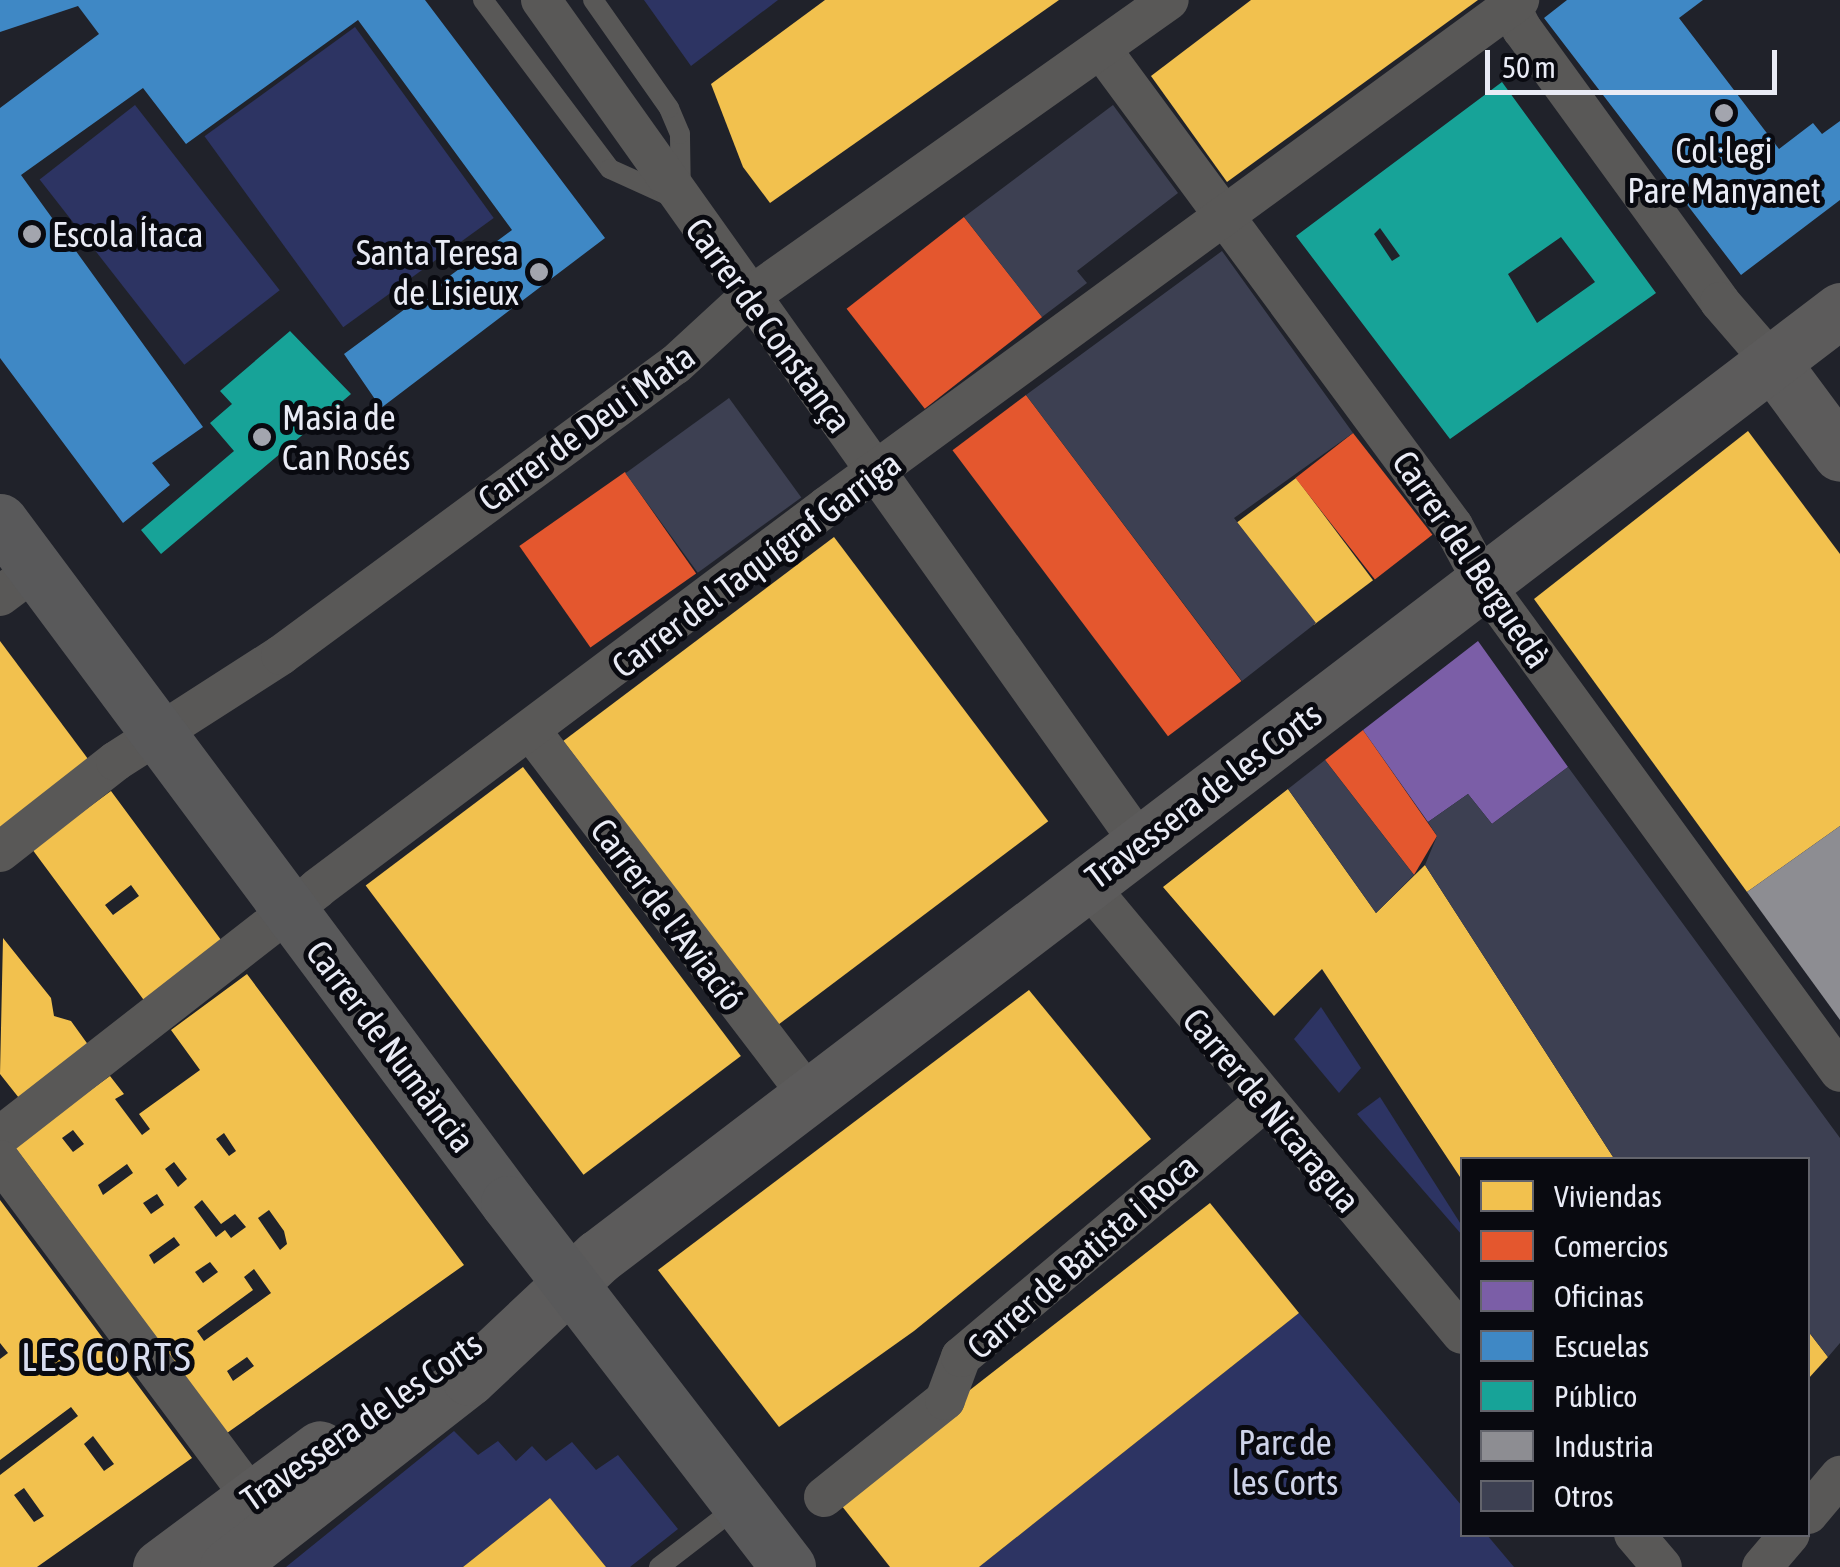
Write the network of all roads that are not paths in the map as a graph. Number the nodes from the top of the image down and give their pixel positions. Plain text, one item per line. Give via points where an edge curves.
1 (483, 0) edge
2 (541, 0) edge
3 (593, 0) edge
4 (1169, 0) edge
5 (1512, 2) edge
6 (1101, 50) junction
7 (680, 200) junction
8 (1226, 216) junction
9 (749, 297) junction
10 (1840, 310) edge
11 (1772, 362) junction
12 (1840, 454) edge
13 (875, 473) junction
14 (0, 521) edge
15 (1483, 582) junction
16 (18, 583) edge
17 (531, 731) junction
18 (156, 734) junction
19 (1140, 842) junction
20 (0, 852) edge
21 (1086, 883) junction
22 (290, 912) junction
23 (1840, 1072) edge
24 (808, 1095) junction
25 (1264, 1102) junction
26 (0, 1136) edge
27 (0, 1160) edge
28 (567, 1283) junction
29 (1460, 1332) edge
30 (1840, 1476) edge
31 (252, 1498) junction
32 (824, 1498) dead end
33 (740, 1504) junction
34 (1810, 1512) edge
35 (1637, 1537) edge
36 (1787, 1537) edge
37 (160, 1567) edge
38 (226, 1567) edge
39 (659, 1567) edge
40 (788, 1567) edge
41 (1662, 1567) edge
42 (1762, 1567) edge

1 - 7 lane via 610,170
2 - 7 street, Carrer de Constança
3 - 7 lane via 669,108 680,134
4 - 6 street, Carrer de Deu i Mata
5 - 8 street, Carrer del Taquígraf Garriga
5 - 11 street via 1720,302
6 - 8 street, Carrer del Berguedà
6 - 9 street, Carrer de Deu i Mata
7 - 9 street, Carrer de Constança
8 - 13 street, Carrer del Taquígraf Garriga
8 - 15 street, Carrer del Berguedà via 1453,526
9 - 13 street, Carrer de Constança
9 - 18 street, Carrer de Deu i Mata via 675,366 281,655
10 - 11 main road, Travessera de les Corts
11 - 12 main road
11 - 15 main road, Travessera de les Corts
13 - 17 street, Carrer del Taquígraf Garriga
13 - 19 street, Carrer de Constança
14 - 16 main road, Carrer de Numància
15 - 19 main road, Travessera de les Corts
15 - 23 street, Carrer del Berguedà
16 - 18 main road, Carrer de Numància
17 - 22 street, Carrer del Taquígraf Garriga
17 - 24 street, Carrer de l'Aviació
18 - 20 street, Carrer de Deu i Mata
18 - 22 main road, Carrer de Numància
19 - 21 main road, Travessera de les Corts
21 - 24 main road, Travessera de les Corts
21 - 25 street, Carrer de Nicaragua
22 - 26 street, Carrer del Taquígraf Garriga
22 - 28 main road, Carrer de Numància
24 - 28 main road, Travessera de les Corts
25 - 29 street, Carrer de Nicaragua
25 - 32 street, Carrer de Batista i Roca via 961,1357 944,1400
27 - 31 street
28 - 31 main road, Travessera de les Corts via 451,1353
28 - 33 main road, Carrer de Numància
28 - 38 main road, Travessera de les Corts via 470,1378
30 - 34 street
31 - 37 main road, Travessera de les Corts
33 - 39 lane
33 - 40 main road, Carrer de Numància
35 - 41 street
36 - 42 street

